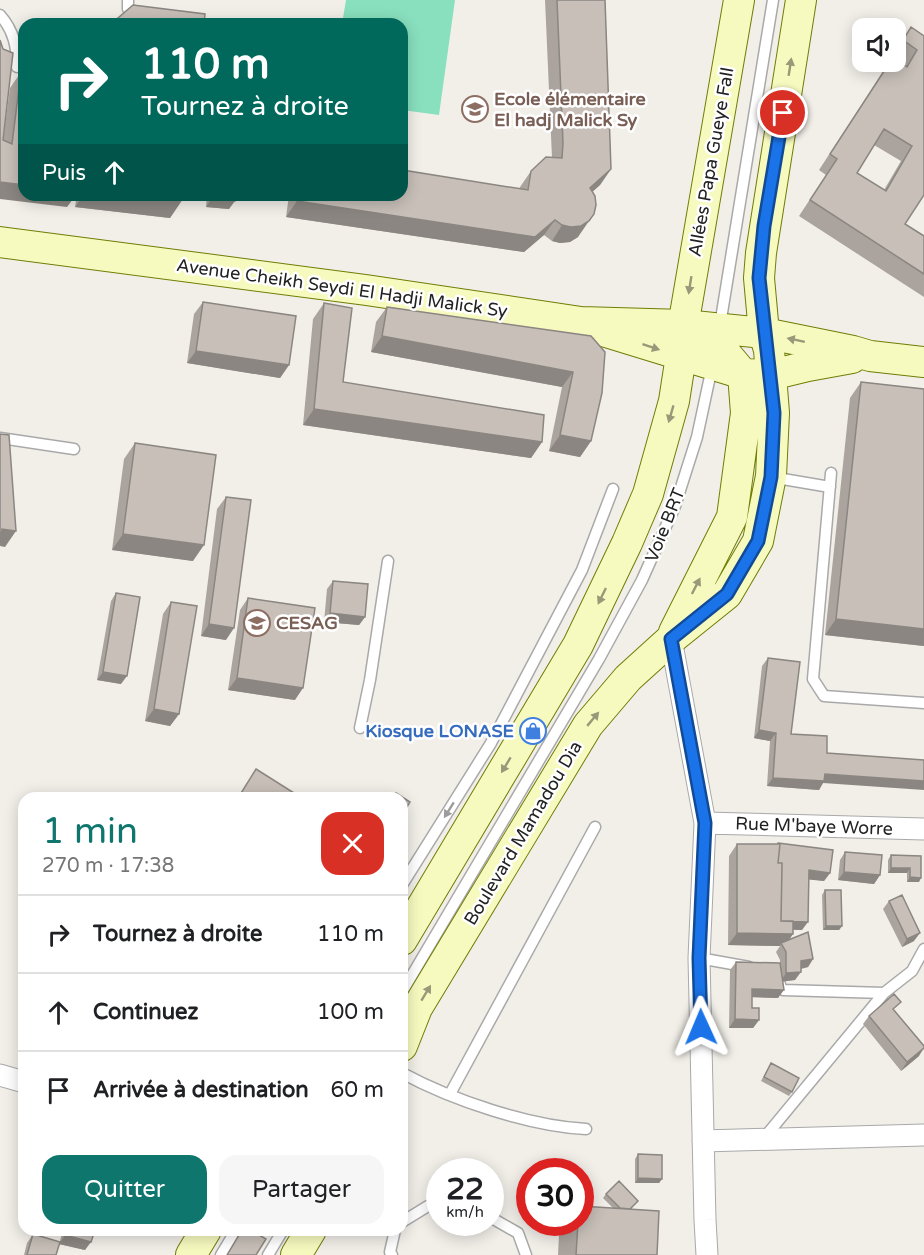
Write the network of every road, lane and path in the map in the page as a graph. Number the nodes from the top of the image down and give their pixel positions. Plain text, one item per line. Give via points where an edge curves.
1 (739, 0) edge
2 (773, 0) edge
3 (801, 0) edge
4 (0, 15) edge
5 (17, 67) dead end
6 (0, 242) edge
7 (581, 322) junction
8 (684, 325) junction
9 (764, 333) junction
10 (716, 347) junction
11 (681, 356) junction
12 (870, 356) junction
13 (924, 362) edge
14 (757, 375) junction
15 (0, 438) edge
16 (74, 449) dead end
17 (831, 473) dead end
18 (771, 477) junction
19 (830, 487) junction
20 (613, 489) dead end
21 (388, 561) dead end
22 (671, 639) junction
23 (924, 703) edge
24 (360, 728) dead end
25 (705, 823) junction
26 (595, 827) dead end
27 (924, 829) edge
28 (408, 875) edge
29 (408, 930) edge
30 (924, 949) edge
31 (699, 958) junction
32 (408, 982) edge
33 (884, 993) junction
34 (408, 1031) edge
35 (0, 1075) edge
36 (408, 1076) edge
37 (18, 1080) edge
38 (450, 1094) junction
39 (586, 1130) dead end
40 (924, 1135) edge
41 (763, 1138) junction
42 (703, 1141) junction
43 (426, 1207) edge
44 (408, 1218) edge
45 (504, 1223) edge
46 (202, 1236) edge
47 (232, 1236) edge
48 (279, 1236) edge
49 (307, 1236) edge
50 (394, 1236) edge
51 (191, 1255) edge
52 (220, 1255) edge
53 (268, 1255) edge
54 (296, 1255) edge
55 (392, 1255) edge
56 (526, 1255) edge
57 (707, 1255) edge

1 -> 8 street, Allées Papa Gueye Fall
2 - 10 lane, Voie BRT
9 -> 3 street via 759,278 764,226
4 - 5 lane via 17,46
6 - 7 street, Avenue Cheikh Seydi El Hadji Malick Sy
7 - 8 street, Avenue Cheikh Seydi El Hadji Malick Sy
7 -> 11 street
8 - 10 street, Avenue Cheikh Seydi El Hadji Malick Sy
8 - 11 street, Allées Papa Gueye Fall
9 - 10 street
12 -> 9 street
9 - 14 street via 769,350
10 - 11 street
10 - 14 street
10 - 32 lane, Voie BRT via 697,437 675,506 642,580
11 -> 29 street via 674,401 651,483 627,543 578,645
12 - 13 street
12 - 14 street
14 - 18 street, Boulevard Mamadou Dia via 774,413
22 -> 14 street via 732,517 746,413
15 - 16 lane
17 - 19 lane
18 - 19 lane
18 - 22 street, Boulevard Mamadou Dia via 758,541 727,594
19 - 23 lane via 813,679 824,696
20 -> 28 lane via 582,570 491,743
21 - 24 lane
22 - 25 street
34 -> 22 street, Boulevard Mamadou Dia via 417,1008 588,725 628,678
25 - 27 street, Rue M'baye Worre
25 - 31 street
26 - 38 lane
30 - 33 lane via 912,971
31 - 33 lane via 769,968 783,990
31 - 42 street
33 - 41 lane
35 - 37 street
36 - 38 lane
38 - 39 lane via 507,1115
40 - 41 street
41 - 42 street
42 - 57 street
43 - 44 lane
45 - 56 lane via 518,1233
46 - 51 street
47 - 52 lane
48 - 53 lane
49 - 54 street
50 - 55 lane

